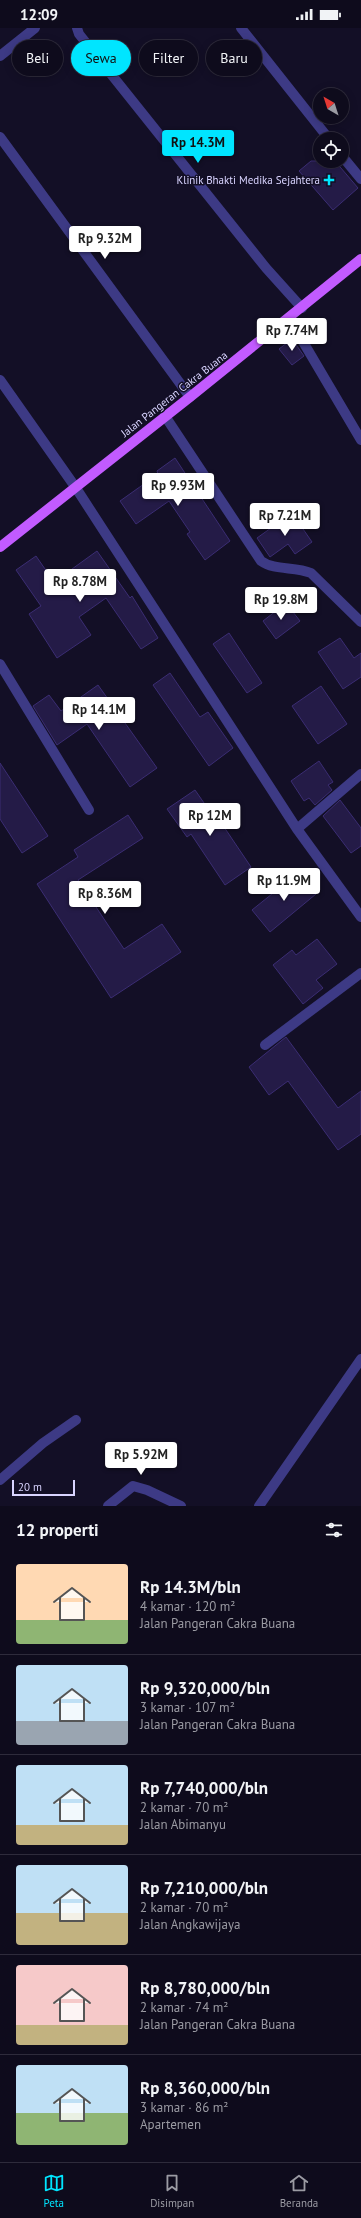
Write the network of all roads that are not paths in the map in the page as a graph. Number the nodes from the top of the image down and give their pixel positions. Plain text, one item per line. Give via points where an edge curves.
1 (35, 28) edge
2 (69, 28) edge
3 (241, 28) edge
4 (78, 31) edge
5 (0, 56) edge
6 (323, 132) edge
7 (0, 137) edge
8 (349, 165) edge
9 (361, 180) edge
10 (361, 258) edge
11 (302, 308) junction
12 (289, 318) junction
13 (0, 380) edge
14 (190, 397) junction
15 (166, 416) junction
16 (361, 440) edge
17 (76, 488) junction
18 (0, 547) edge
19 (361, 622) edge
20 (0, 664) edge
21 (361, 774) edge
22 (89, 810) dead end
23 (297, 830) junction
24 (361, 917) edge
25 (361, 973) edge
26 (265, 1045) dead end
27 (361, 1359) edge
28 (76, 1420) dead end
29 (0, 1480) edge
30 (108, 1506) edge
31 (181, 1506) edge
32 (259, 1506) edge

1 - 5 street
2 - 4 street
3 - 6 street
4 - 11 street via 266,268
7 - 14 street
8 - 9 street
10 - 11 main road, Jalan Pangeran Cakra Buana
11 - 12 main road, Jalan Pangeran Cakra Buana
12 - 14 main road, Jalan Pangeran Cakra Buana
12 - 16 street
13 - 17 street
14 - 15 main road, Jalan Pangeran Cakra Buana
15 - 17 main road, Jalan Pangeran Cakra Buana
15 - 19 street via 261,561 267,566 301,569 311,573
17 - 18 main road, Jalan Pangeran Cakra Buana
17 - 23 street
20 - 22 street
21 - 23 street
23 - 24 street
25 - 26 street
27 - 32 street
28 - 29 street via 43,1443
30 - 31 street via 134,1486

